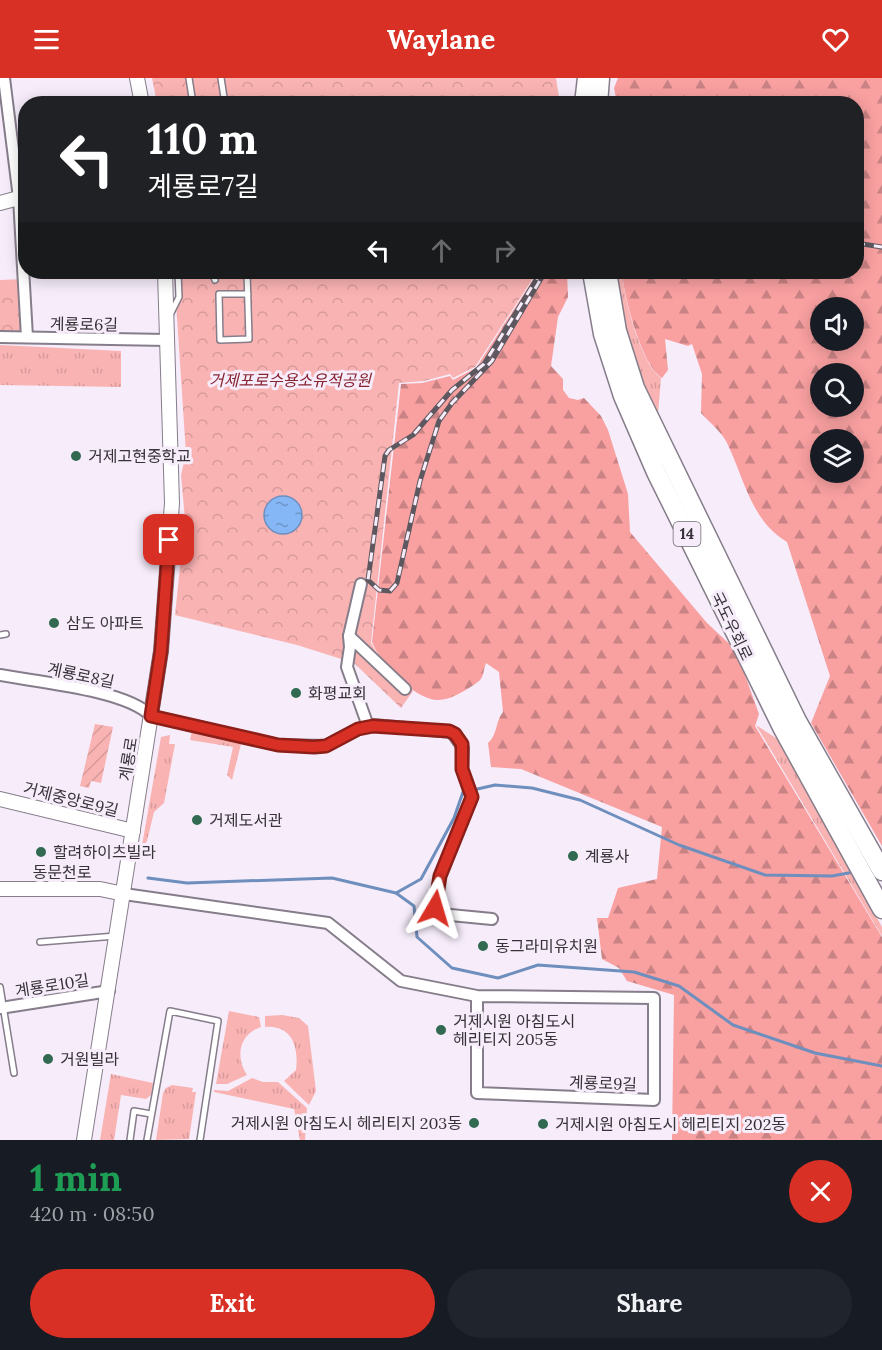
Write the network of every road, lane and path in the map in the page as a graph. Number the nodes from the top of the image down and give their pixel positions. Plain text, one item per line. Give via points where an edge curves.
1 (4, 78) edge
2 (137, 78) edge
3 (189, 78) edge
4 (221, 78) edge
5 (587, 78) edge
6 (600, 78) edge
7 (140, 96) edge
8 (192, 96) edge
9 (224, 96) edge
10 (585, 96) edge
11 (599, 96) edge
12 (18, 171) edge
13 (18, 198) edge
14 (0, 203) edge
15 (25, 279) edge
16 (165, 279) edge
17 (178, 279) edge
18 (247, 279) edge
19 (594, 279) edge
20 (607, 279) edge
21 (248, 294) junction
22 (167, 319) junction
23 (610, 332) junction
24 (0, 337) edge
25 (27, 338) junction
26 (167, 340) junction
27 (361, 584) dead end
28 (349, 636) junction
29 (0, 675) edge
30 (405, 689) dead end
31 (151, 716) junction
32 (790, 725) junction
33 (368, 726) junction
34 (0, 799) edge
35 (133, 831) junction
36 (882, 872) edge
37 (0, 889) edge
38 (124, 894) junction
39 (882, 909) edge
40 (492, 919) dead end
41 (118, 936) junction
42 (40, 942) dead end
43 (0, 987) edge
44 (109, 991) junction
45 (477, 996) junction
46 (2, 1008) edge
47 (14, 1073) dead end
48 (151, 1114) junction
49 (84, 1140) edge
50 (130, 1140) edge
51 (147, 1140) edge
52 (200, 1140) edge

1 - 12 street
2 - 7 street
3 - 8 lane
4 - 9 lane
5 - 10 highway
6 - 11 highway
13 - 14 street
15 - 25 street
16 - 22 street, 계룡로
17 - 22 lane via 179,297
18 - 21 lane
19 - 23 highway, 14
20 - 23 highway, 14
21 - 21 lane via 249,339 220,340 219,294
22 - 26 street, 계룡로
23 - 32 highway, 국도우회로 / 14 via 623,396 656,472
24 - 25 street, 계룡로6길
25 - 26 street, 계룡로6길
26 - 31 street, 계룡로 via 172,503 161,651
27 - 28 street
28 - 30 street
28 - 33 street via 347,667
29 - 31 street, 계룡로8길 via 109,695 139,705
31 - 33 street, 계룡로8길 via 278,745 314,747
31 - 35 street, 계룡로
32 - 36 highway, 국도우회로 / 14
32 - 39 highway, 국도우회로 / 14
33 - 40 street via 452,732 463,748 462,769 471,788 469,810 440,876 434,906 440,914
34 - 35 street, 거제중앙로9길
35 - 38 street, 계룡로
37 - 38 street, 동문천로 via 100,889
38 - 41 street, 계룡로
38 - 45 street, 계룡로9길 via 328,923 401,981
41 - 42 lane
41 - 44 street, 계룡로
43 - 46 lane
44 - 46 street, 계룡로10길
44 - 49 street, 계룡로
45 - 45 street, 계룡로9길 via 654,998 654,1100 477,1093
46 - 47 lane
48 - 50 lane via 134,1111
48 - 51 lane
48 - 52 lane via 168,1012 217,1019

